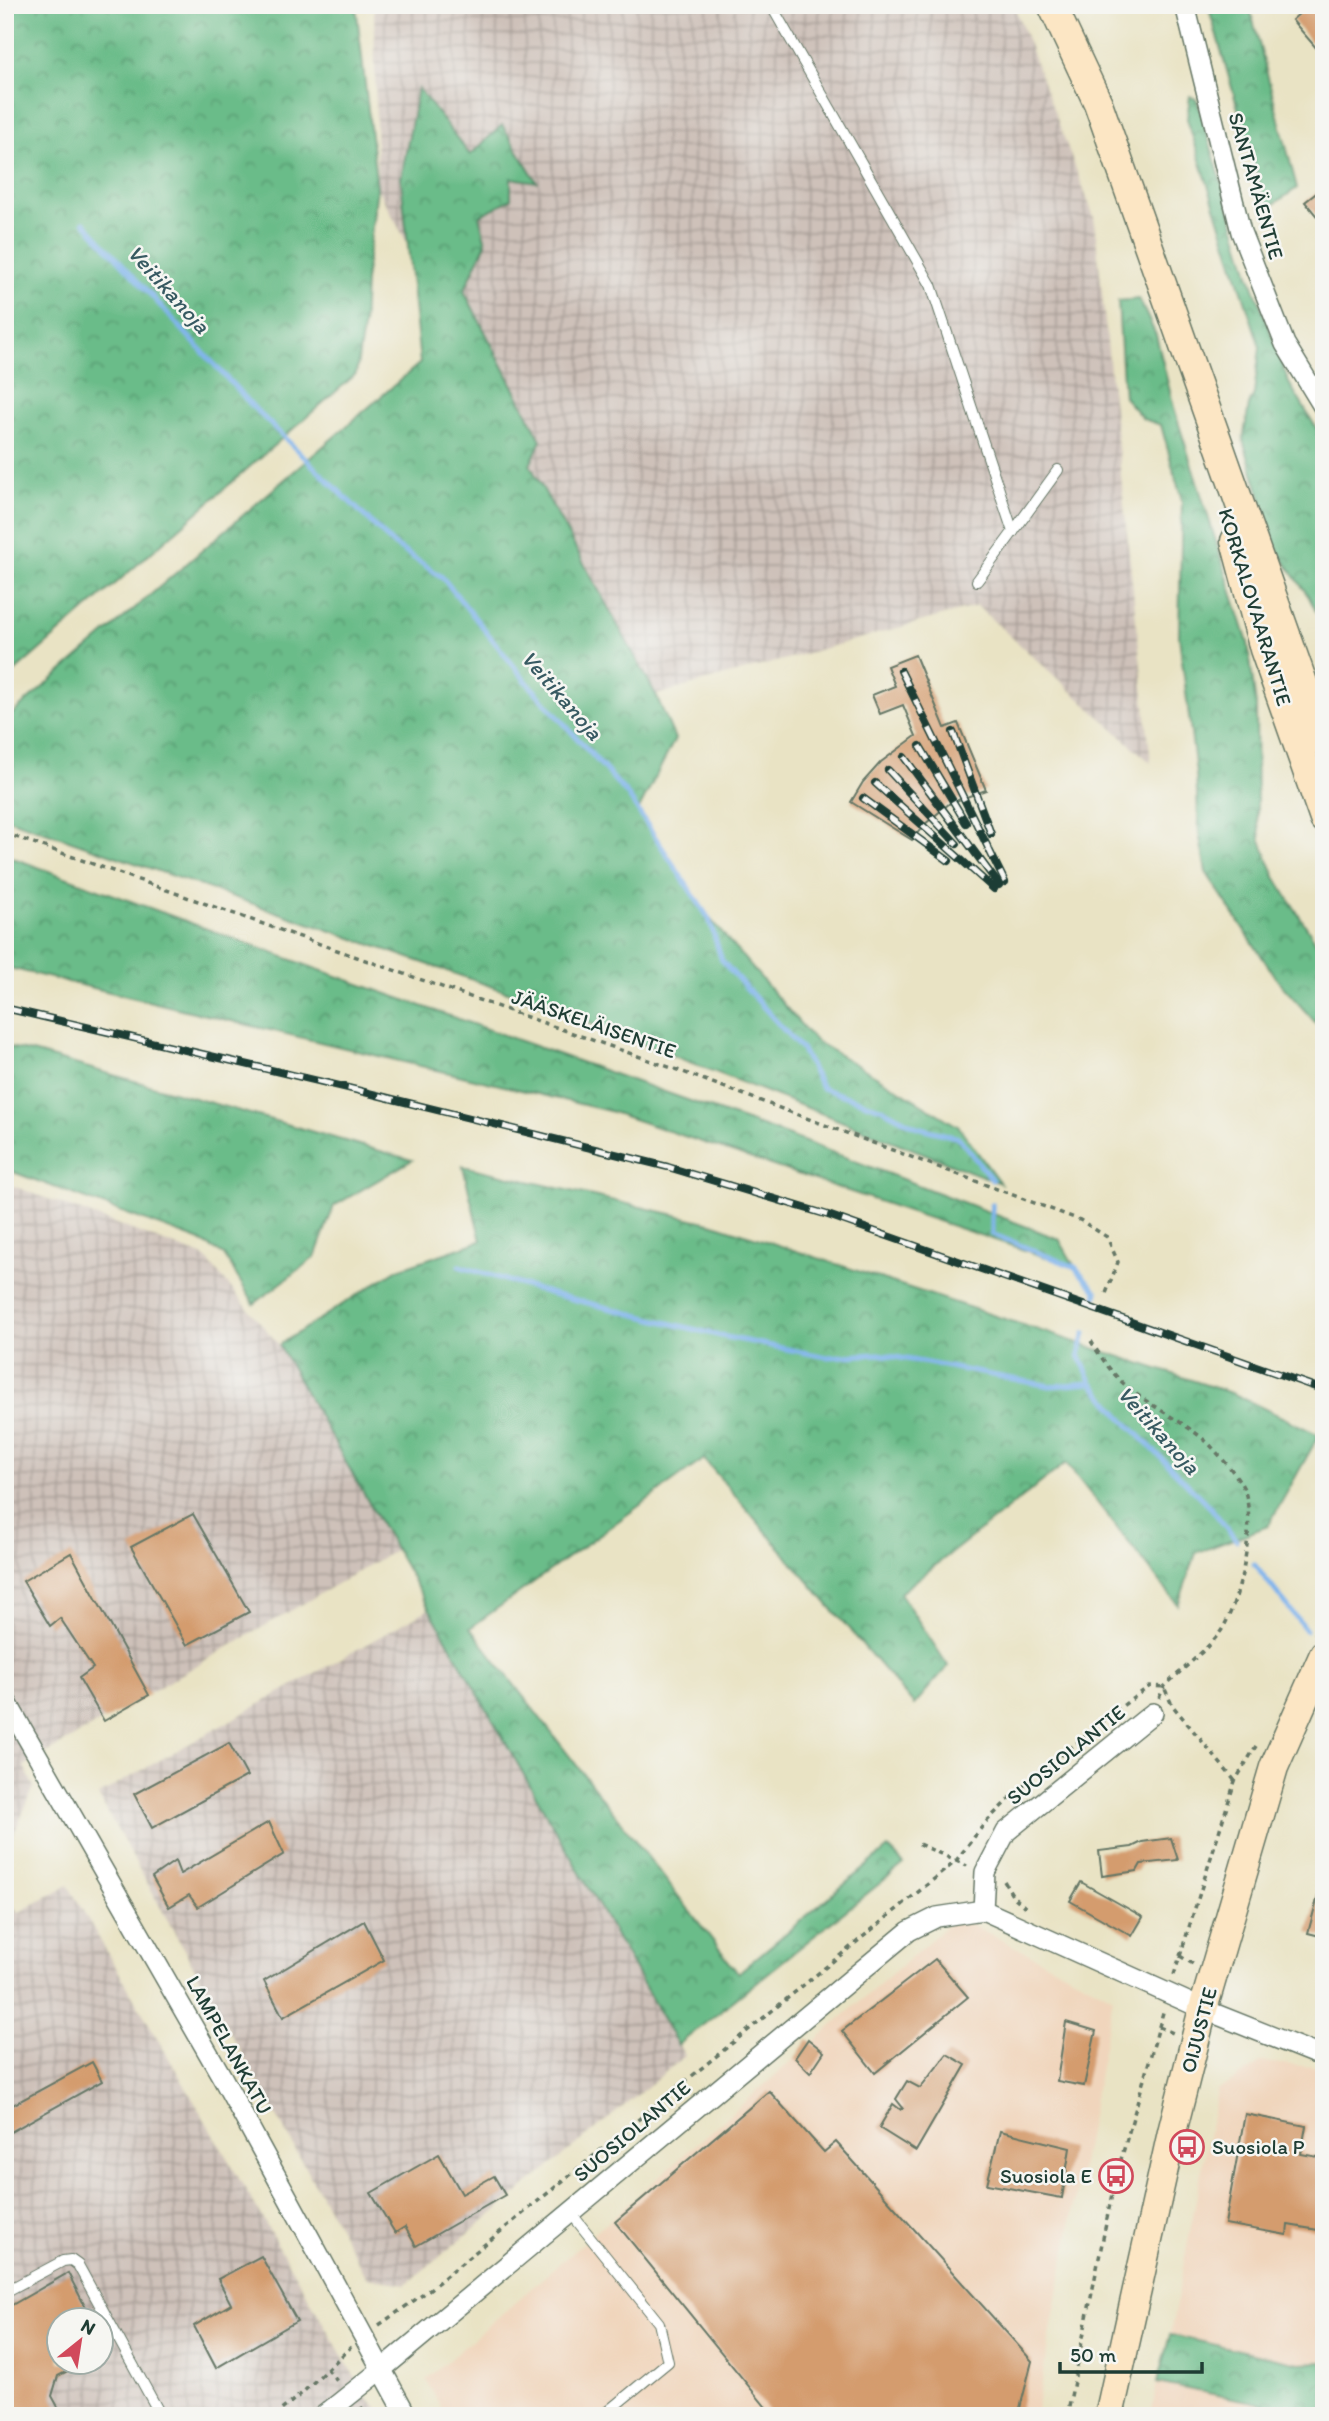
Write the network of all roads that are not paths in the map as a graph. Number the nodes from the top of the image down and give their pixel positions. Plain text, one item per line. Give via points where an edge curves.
1 (771, 5) edge
2 (1052, 5) edge
3 (1185, 5) edge
4 (1200, 392) junction
5 (1324, 408) edge
6 (1058, 470) dead end
7 (1013, 532) junction
8 (977, 581) dead end
9 (1324, 742) edge
10 (1324, 819) edge
11 (1324, 1654) edge
12 (5, 1699) edge
13 (1153, 1713) road end
14 (984, 1909) junction
15 (1203, 2009) junction
16 (1324, 2054) edge
17 (570, 2212) junction
18 (5, 2292) edge
19 (381, 2370) junction
20 (161, 2416) edge
21 (323, 2416) edge
22 (407, 2416) edge
23 (602, 2416) edge
24 (1108, 2416) edge

1 - 7 lane via 931,285
2 - 4 street, KORKALOVAARANTIE via 1098,103
3 - 5 street, SANTAMÄENTIE via 1241,232 1285,344
4 - 9 street, KORKALOVAARANTIE
4 - 10 street, KORKALOVAARANTIE via 1201,425 1265,649
6 - 7 lane
7 - 8 lane
11 - 15 street, OIJUSTIE via 1273,1768
12 - 19 street, LAMPELANKATU via 222,2077
13 - 14 street, SUOSIOLANTIE via 1006,1832 985,1872
14 - 15 street
14 - 17 street, SUOSIOLANTIE via 937,1917 909,1931
15 - 16 street
15 - 24 street, OIJUSTIE
17 - 19 street, SUOSIOLANTIE
17 - 23 lane via 659,2323 668,2362
18 - 20 lane via 60,2262 75,2262
19 - 21 street, SUOSIOLANTIE
19 - 22 street, LAMPELANKATU

